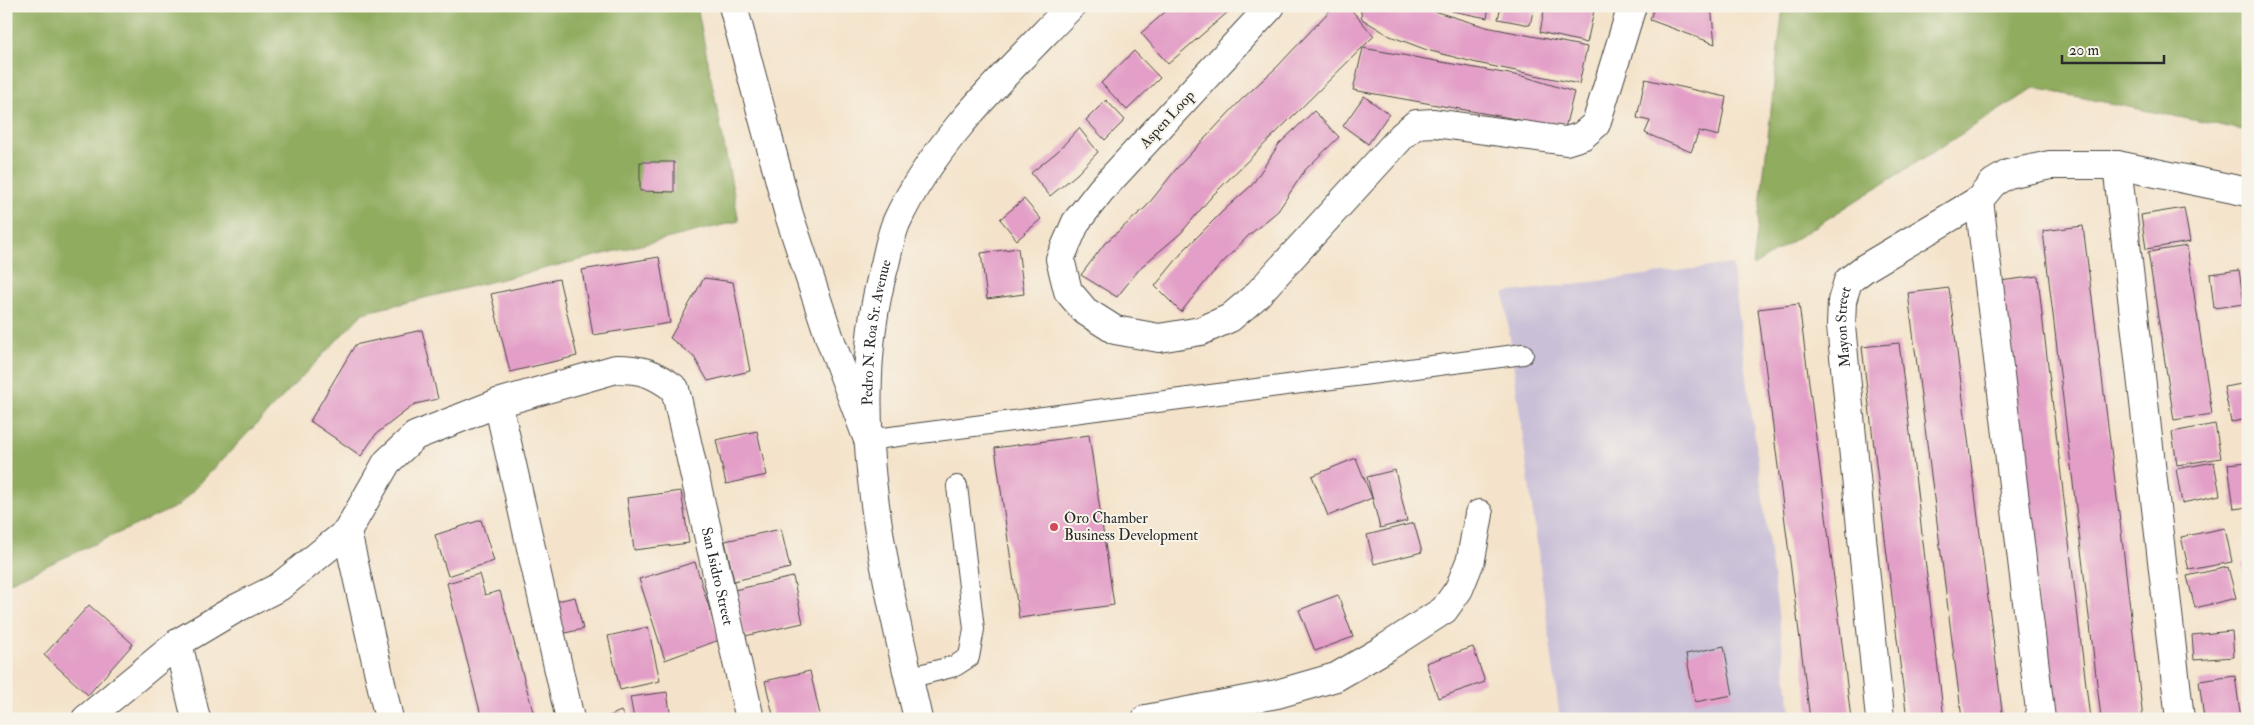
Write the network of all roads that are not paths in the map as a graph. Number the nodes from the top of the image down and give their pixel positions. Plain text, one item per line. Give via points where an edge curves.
1 (733, 6) edge
2 (1071, 6) edge
3 (1271, 6) edge
4 (1632, 6) edge
5 (2117, 165) junction
6 (2248, 192) edge
7 (1979, 200) junction
8 (1523, 354) dead end
9 (498, 403) junction
10 (868, 440) junction
11 (957, 486) dead end
12 (1479, 514) dead end
13 (347, 532) junction
14 (178, 643) junction
15 (908, 678) junction
16 (86, 719) edge
17 (196, 719) edge
18 (389, 719) edge
19 (570, 719) edge
20 (750, 719) edge
21 (918, 719) edge
22 (1146, 719) edge
23 (1880, 719) edge
24 (2041, 719) edge
25 (2180, 719) edge

1 - 10 street via 789,215
2 - 10 street, Pedro N. Roa Sr. Avenue via 992,89 934,157 896,223 878,289 869,342
3 - 4 street, Aspen Loop via 1101,190 1069,236 1060,259 1068,291 1085,311 1115,330 1159,338 1201,331 1230,318 1256,296 1416,124 1434,123 1566,141 1582,136 1596,124
5 - 6 street, Mayon Street
5 - 7 street, Mayon Street via 2050,165 2008,174 1993,183
5 - 25 street
7 - 23 street, Mayon Street via 1865,268 1848,281 1842,301 1841,326
7 - 24 street
8 - 10 lane
9 - 13 street, San Isidro Street via 415,436 387,462
9 - 19 street
9 - 20 street, San Isidro Street via 616,368 656,375 675,389
10 - 15 street, Pedro N. Roa Sr. Avenue via 892,601
11 - 15 lane via 974,629 969,657 955,666
12 - 22 street via 1471,559 1460,589 1444,610 1379,652 1336,677 1277,694
13 - 14 street via 279,587
13 - 18 street
14 - 16 street
14 - 17 street
15 - 21 street, Pedro N. Roa Sr. Avenue

